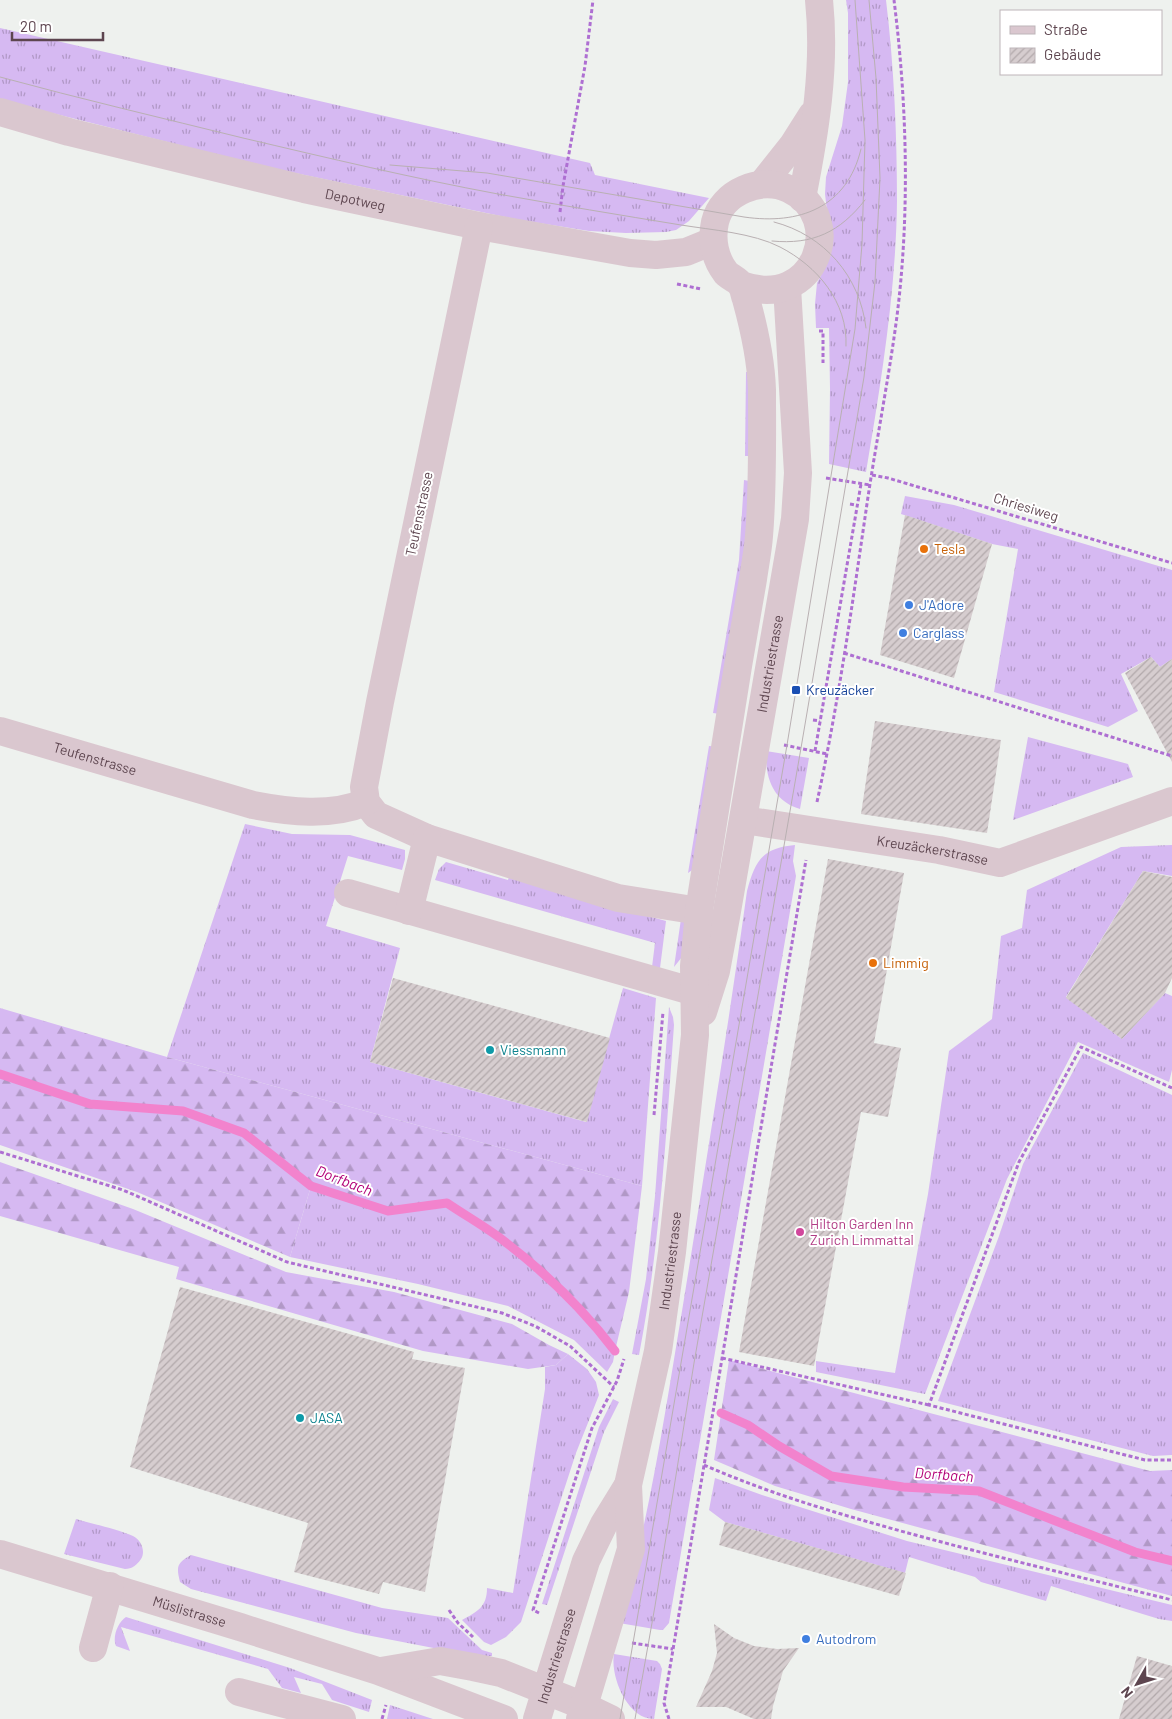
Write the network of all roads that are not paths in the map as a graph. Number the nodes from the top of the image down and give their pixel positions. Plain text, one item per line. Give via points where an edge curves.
1 (819, 0) edge
2 (816, 110) junction
3 (0, 112) edge
4 (762, 184) junction
5 (802, 198) junction
6 (479, 226) junction
7 (713, 241) junction
8 (741, 285) junction
9 (787, 287) junction
10 (0, 731) edge
11 (1172, 801) edge
12 (367, 805) junction
13 (744, 820) junction
14 (428, 838) junction
15 (348, 893) dead end
16 (409, 910) junction
17 (698, 911) junction
18 (695, 992) junction
19 (696, 1034) junction
20 (628, 1485) junction
21 (0, 1554) edge
22 (110, 1586) junction
23 (93, 1648) dead end
24 (378, 1671) junction
25 (545, 1690) junction
26 (239, 1692) dead end
27 (582, 1713) edge
28 (342, 1719) edge
29 (504, 1719) edge
30 (537, 1719) edge
31 (611, 1719) edge

1 - 2 street via 821,61
2 - 4 street
2 - 5 street
3 - 6 street, Depotweg via 295,187
4 - 5 street via 789,189
4 - 7 street via 740,191 718,212
5 - 9 street via 818,223 820,244 811,267
6 - 7 street, Depotweg via 656,255 686,252
6 - 12 street, Teufenstrasse via 380,702 364,787
7 - 8 street via 717,258 727,274
8 - 9 street via 772,291
8 - 17 street, Industriestrasse via 757,345 762,386 759,537
9 - 13 street, Industriestrasse via 798,473 795,519
10 - 12 street, Teufenstrasse via 253,805 313,812
11 - 13 street, Kreuzäckerstrasse via 1000,863 938,850
12 - 14 street via 376,816
13 - 19 street, Industriestrasse via 716,970
14 - 16 street
14 - 17 street via 618,898
15 - 16 street
16 - 18 street
17 - 18 street, Industriestrasse
18 - 19 street, Industriestrasse
19 - 20 street, Industriestrasse via 658,1351
20 - 25 street, Industriestrasse via 586,1561
20 - 27 street, Industriestrasse via 631,1549
21 - 22 street, Müslistrasse
22 - 23 street
22 - 24 street, Müslistrasse
24 - 25 street, Müslistrasse via 440,1661 501,1673
24 - 29 street, Müslistrasse
25 - 27 street, Müslistrasse
25 - 30 street, Industriestrasse
26 - 28 street
27 - 31 street, Müslistrasse

